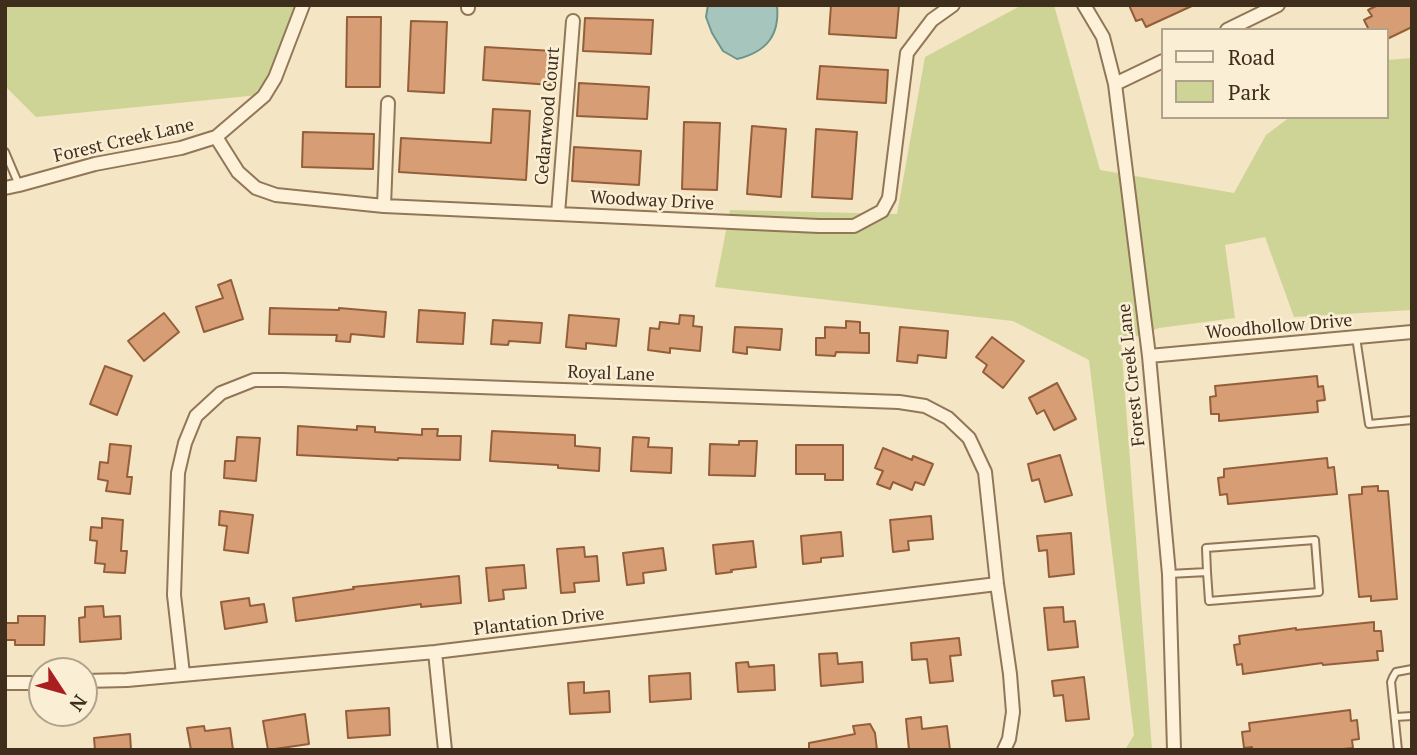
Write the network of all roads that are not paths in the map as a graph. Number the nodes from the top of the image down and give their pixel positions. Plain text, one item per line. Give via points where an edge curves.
1 (303, 5) edge
2 (953, 5) edge
3 (1084, 5) edge
4 (1278, 5) edge
5 (1251, 11) edge
6 (573, 20) dead end
7 (1230, 28) edge
8 (1162, 61) edge
9 (1115, 84) junction
10 (388, 103) dead end
11 (216, 137) junction
12 (5, 152) edge
13 (19, 185) junction
14 (5, 188) edge
15 (384, 206) junction
16 (558, 214) junction
17 (1412, 332) edge
18 (1356, 337) junction
19 (1149, 356) junction
20 (1412, 420) edge
21 (1208, 572) junction
22 (1169, 574) junction
23 (997, 584) junction
24 (435, 652) junction
25 (1412, 669) edge
26 (183, 674) junction
27 (98, 681) edge
28 (5, 683) edge
29 (28, 683) edge
30 (1412, 716) edge
31 (1395, 718) junction
32 (445, 750) edge
33 (1003, 750) edge
34 (1174, 750) edge
35 (1398, 750) edge

1 - 11 street, Forest Creek Lane via 264,96
2 - 16 street, Woodway Drive via 932,20 907,53 890,198 882,211 855,226
3 - 9 street, Forest Creek Lane via 1102,37
4 - 5 street
5 - 7 street
6 - 16 street, Cedarwood Court
8 - 9 street
9 - 19 street, Forest Creek Lane
10 - 15 street
11 - 13 street, Forest Creek Lane
11 - 15 street, Woodway Drive via 238,172 256,188 276,195
12 - 13 lane
13 - 14 street, Forest Creek Lane
15 - 16 street, Woodway Drive
17 - 18 street, Woodhollow Drive
18 - 19 street, Woodhollow Drive
18 - 20 lane via 1369,424
19 - 22 street, Forest Creek Lane
21 - 21 lane via 1209,601 1319,592 1315,540 1206,548
21 - 22 lane
22 - 34 street, Forest Creek Lane
23 - 24 street, Plantation Drive
23 - 26 street, Royal Lane via 985,472 969,438 948,418 925,406 254,380 221,393 196,416 185,443 178,474 174,595
23 - 33 street, Royal Lane via 1013,712
24 - 26 street, Plantation Drive
24 - 32 street
25 - 31 lane via 1392,677
26 - 27 street, Plantation Drive
28 - 29 street
30 - 31 lane
31 - 35 lane

